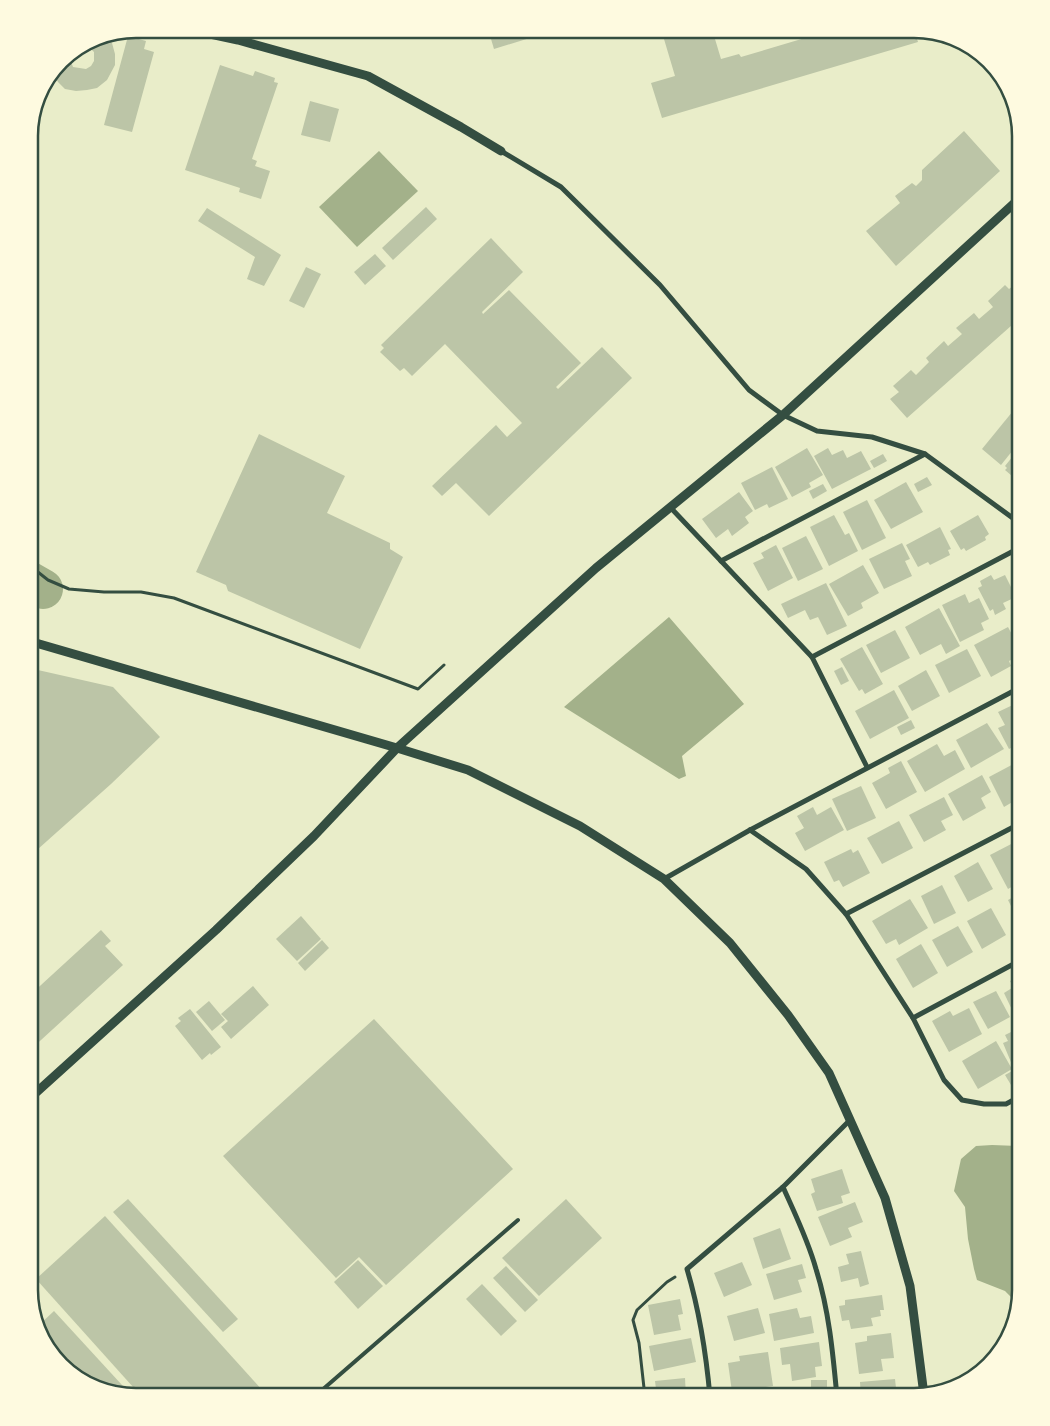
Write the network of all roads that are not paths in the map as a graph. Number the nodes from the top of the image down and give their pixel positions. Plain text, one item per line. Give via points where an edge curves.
1 (229, 38) edge
2 (501, 151) joint
3 (1012, 205) edge
4 (783, 415) junction
5 (925, 454) junction
6 (670, 507) junction
7 (1012, 517) edge
8 (1012, 552) edge
9 (721, 561) junction
10 (38, 644) edge
11 (812, 657) junction
12 (1012, 693) edge
13 (397, 748) junction
14 (867, 767) junction
15 (1012, 828) edge
16 (750, 830) junction
17 (664, 878) junction
18 (846, 914) junction
19 (1012, 965) edge
20 (912, 1018) junction
21 (38, 1090) edge
22 (1012, 1101) edge
23 (850, 1119) junction
24 (783, 1187) junction
25 (518, 1220) dead end
26 (324, 1388) edge
27 (709, 1388) edge
28 (836, 1388) edge
29 (923, 1388) edge

1 - 2 street via 368,76
2 - 4 street via 561,187 660,285 749,390
3 - 4 street
4 - 5 street via 817,431 872,437
4 - 6 street
5 - 7 street
5 - 9 street
6 - 9 street
6 - 13 street via 596,568
8 - 11 street
9 - 11 street
10 - 13 street
11 - 14 street
12 - 14 street
13 - 17 street via 468,770 580,826
13 - 21 street via 307,843
14 - 16 street
15 - 18 street
16 - 17 street
16 - 18 street via 806,869
17 - 23 street via 730,943 788,1014 829,1073
18 - 20 street
19 - 20 street
20 - 22 street via 944,1080 962,1100 984,1104
23 - 24 street
23 - 29 street via 885,1198 910,1286
24 - 27 street via 687,1269 704,1342
24 - 28 street via 816,1269 832,1341
25 - 26 lane

